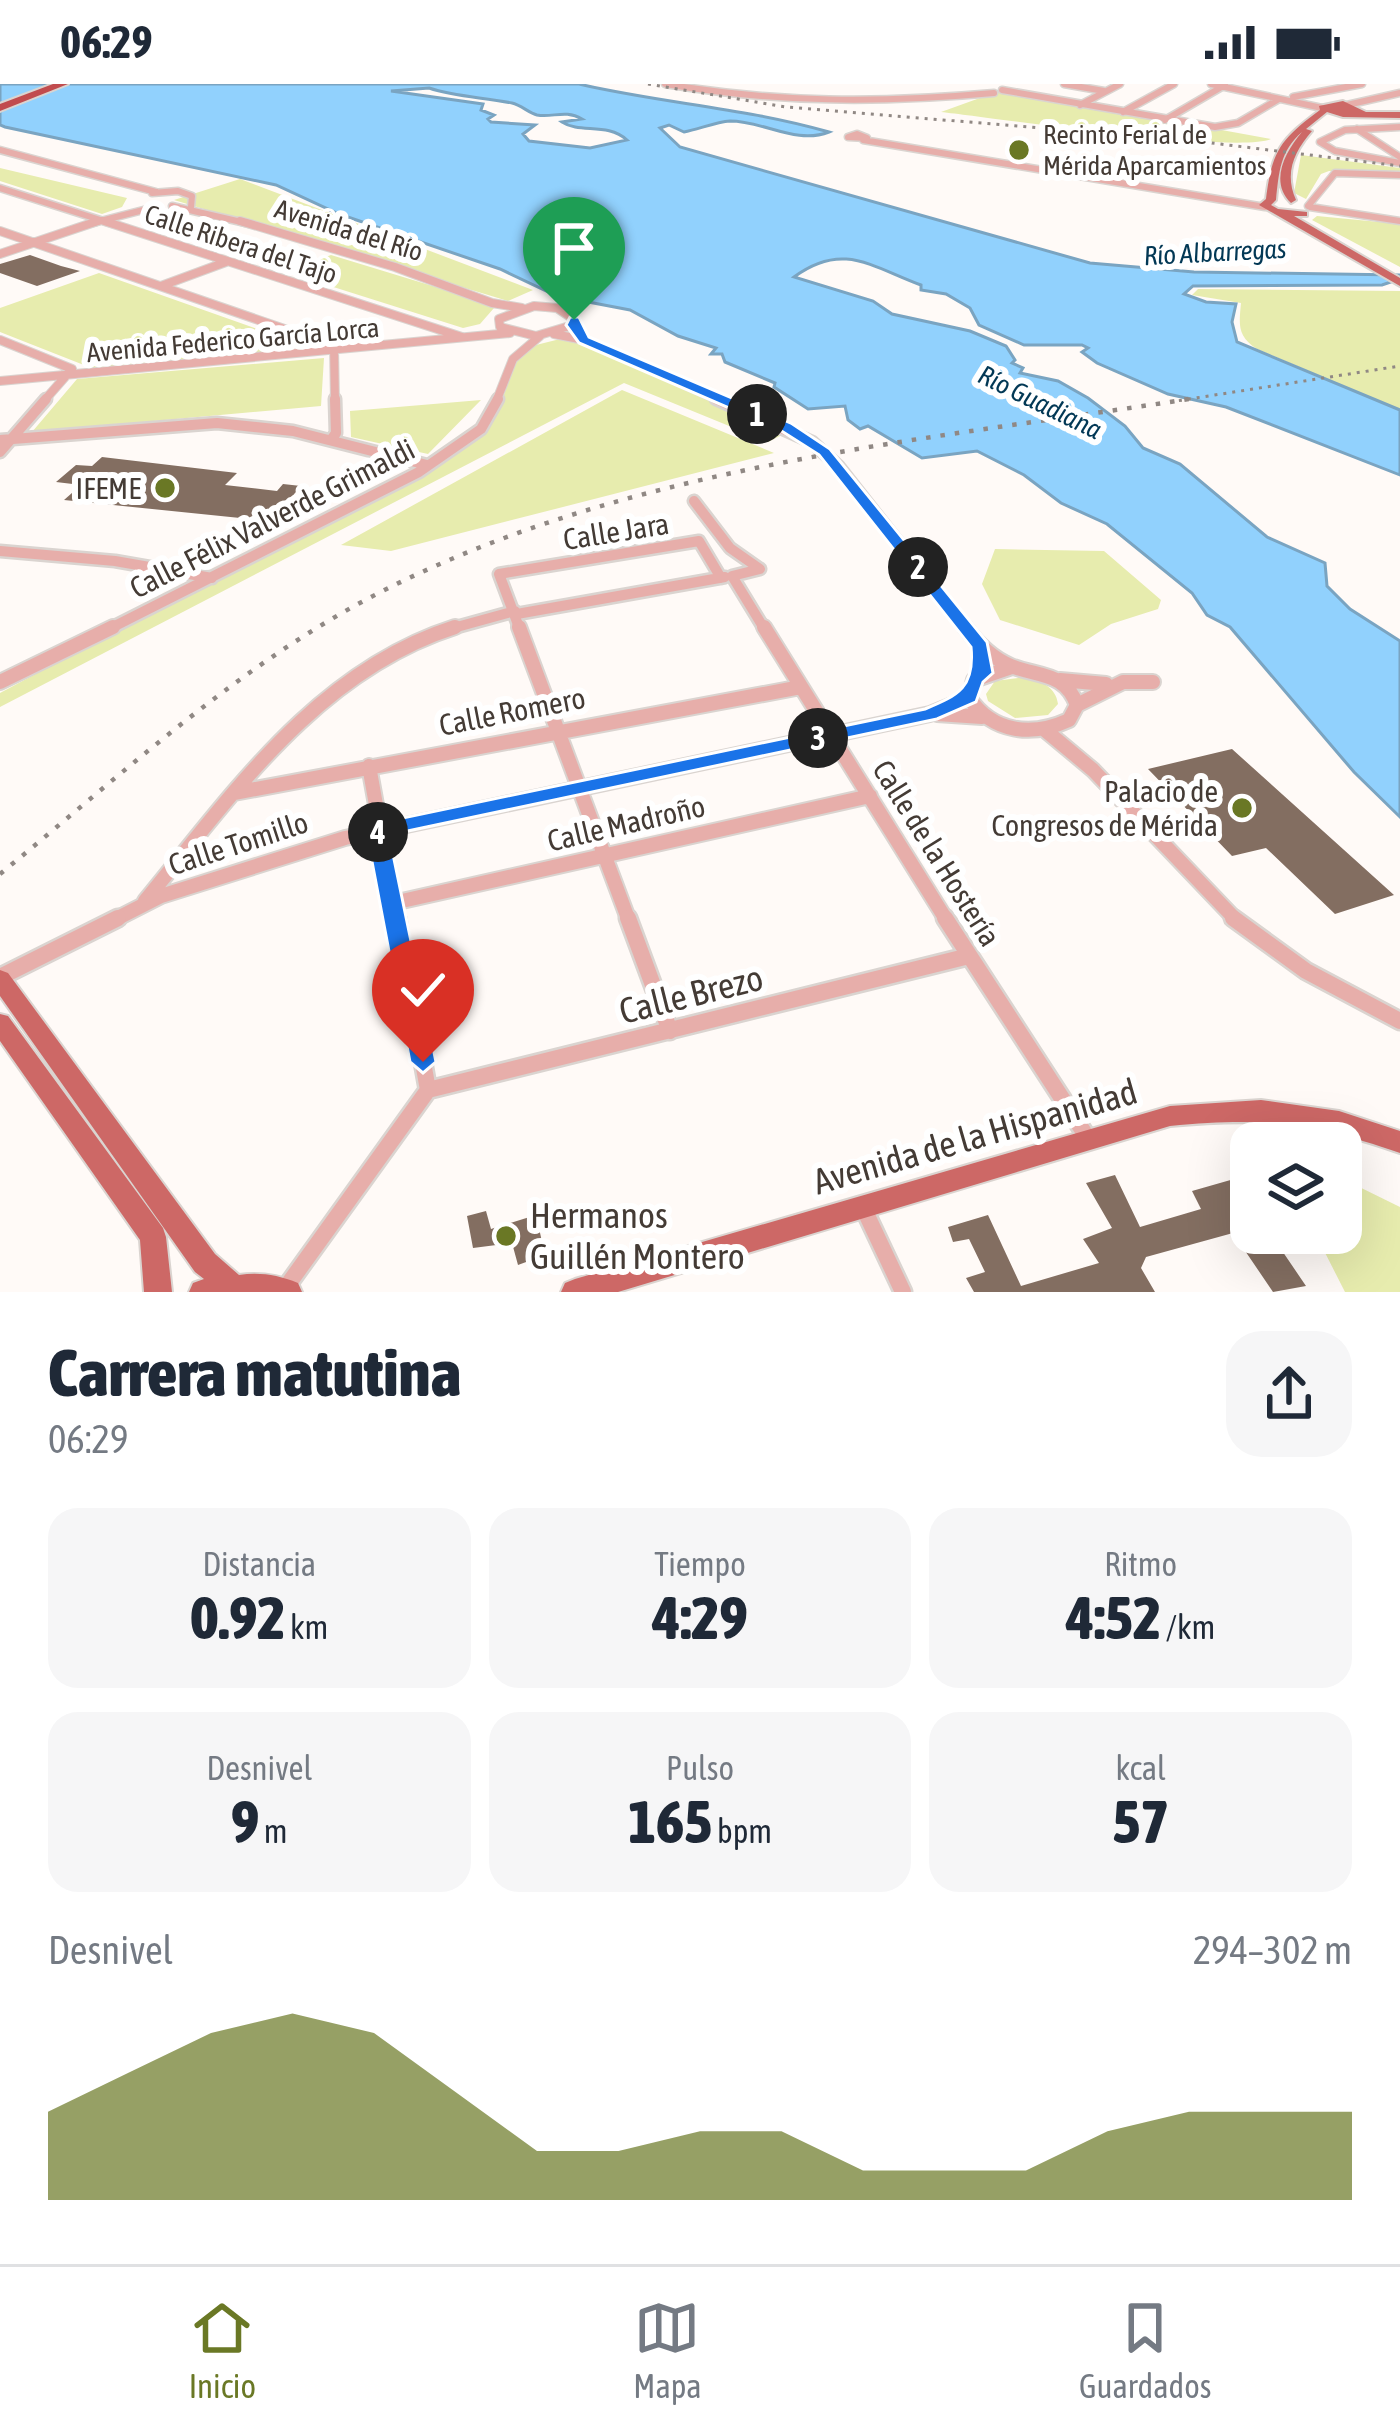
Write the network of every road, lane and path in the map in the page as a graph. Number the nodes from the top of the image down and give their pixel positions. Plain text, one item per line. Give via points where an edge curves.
1 (45, 84) edge
2 (63, 84) edge
3 (665, 84) edge
4 (1023, 84) edge
5 (1064, 84) edge
6 (1120, 84) edge
7 (1174, 84) edge
8 (1210, 84) edge
9 (1362, 84) edge
10 (1228, 85) edge
11 (998, 91) junction
12 (1106, 92) junction
13 (1400, 95) edge
14 (1293, 97) junction
15 (1280, 99) junction
16 (0, 104) edge
17 (950, 105) dead end
18 (1080, 105) junction
19 (1356, 108) junction
20 (1329, 109) junction
21 (1122, 113) junction
22 (1400, 115) edge
23 (1164, 121) junction
24 (1400, 127) edge
25 (1358, 129) junction
26 (863, 140) dead end
27 (1378, 142) junction
28 (1400, 142) edge
29 (0, 150) edge
30 (1400, 159) edge
31 (1400, 175) edge
32 (0, 188) edge
33 (139, 196) junction
34 (190, 204) junction
35 (1268, 204) junction
36 (1305, 206) junction
37 (155, 207) junction
38 (129, 211) junction
39 (1282, 214) junction
40 (101, 220) junction
41 (1400, 221) edge
42 (0, 231) edge
43 (34, 243) junction
44 (0, 254) edge
45 (227, 261) junction
46 (1393, 275) edge
47 (160, 286) junction
48 (492, 303) junction
49 (522, 308) junction
50 (500, 319) junction
51 (573, 325) junction
52 (513, 334) junction
53 (554, 334) junction
54 (540, 336) junction
55 (469, 339) junction
56 (0, 340) edge
57 (584, 340) junction
58 (518, 350) junction
59 (334, 352) junction
60 (68, 376) junction
61 (0, 381) edge
62 (5, 440) edge
63 (331, 440) junction
64 (0, 452) edge
65 (428, 465) junction
66 (694, 501) dead end
67 (0, 551) edge
68 (727, 577) junction
69 (212, 578) junction
70 (516, 612) junction
71 (980, 646) junction
72 (1012, 667) junction
73 (983, 673) junction
74 (1060, 680) junction
75 (0, 682) edge
76 (1153, 682) dead end
77 (1119, 684) junction
78 (801, 687) junction
79 (969, 698) junction
80 (1077, 705) junction
81 (930, 714) junction
82 (985, 718) junction
83 (1069, 721) junction
84 (556, 729) junction
85 (1045, 730) junction
86 (833, 735) junction
87 (1078, 753) junction
88 (369, 766) junction
89 (578, 788) junction
90 (234, 793) junction
91 (870, 796) junction
92 (377, 830) junction
93 (604, 856) junction
94 (143, 903) junction
95 (393, 903) junction
96 (969, 956) junction
97 (0, 978) edge
98 (1400, 1022) edge
99 (0, 1023) edge
100 (670, 1030) junction
101 (30, 1043) junction
102 (428, 1090) junction
103 (1089, 1140) junction
104 (1400, 1142) edge
105 (863, 1207) junction
106 (217, 1289) edge
107 (592, 1290) edge
108 (286, 1291) edge
109 (158, 1292) edge
110 (904, 1292) edge

1 - 16 highway
2 - 16 highway
3 - 11 street via 756,99 893,102
4 - 11 street
5 - 12 street
6 - 12 street
7 - 21 street
8 - 10 street
9 - 14 street
10 - 14 street
10 - 15 street
10 - 23 street
11 - 17 street
11 - 18 street
12 - 18 street
13 - 19 street
14 - 20 street
15 - 20 street
15 - 23 street via 1238,123
18 - 21 street
19 - 20 main road
19 - 20 main road
19 - 22 main road
20 - 35 main road via 1284,140
20 - 36 main road via 1297,142 1283,181
21 - 23 street
24 - 25 street
25 - 27 street
25 - 30 street via 1323,146
26 - 35 street
27 - 28 street
27 - 30 street
29 - 33 street
31 - 36 street via 1335,173
32 - 40 street, Calle Ribera del Tajo
33 - 34 street via 185,192
33 - 37 street
33 - 38 street
34 - 37 street, Avenida del Río
34 - 48 street, Avenida del Río
35 - 36 main road
35 - 39 main road
36 - 39 main road
36 - 41 street
36 - 46 main road via 1310,223
37 - 38 street
38 - 40 street
39 - 46 main road
40 - 43 street
40 - 45 street, Calle Ribera del Tajo
42 - 43 street
43 - 44 street
43 - 47 street
45 - 47 street
45 - 55 street, Calle Ribera del Tajo
47 - 59 street
48 - 49 street, Avenida del Río
48 - 50 street, Avenida del Río
49 - 50 street, Avenida Federico García Lorca
49 - 51 street, Avenida del Río via 566,311
50 - 52 street, Avenida del Río
50 - 55 street, Avenida Federico García Lorca
51 - 53 street
51 - 57 street
52 - 54 street, Avenida Federico García Lorca
52 - 55 street, Avenida Federico García Lorca
52 - 58 street, Calle Félix Valverde Grimaldi
53 - 54 street
53 - 57 street
54 - 58 street
55 - 59 street, Avenida Federico García Lorca
56 - 60 street via 72,369
57 - 71 street via 812,442
58 - 65 street, Calle Félix Valverde Grimaldi via 488,422
59 - 60 street, Avenida Federico García Lorca
59 - 63 street
60 - 61 street, Avenida Federico García Lorca
60 - 62 street
62 - 63 street via 217,423
62 - 64 street
63 - 65 street
65 - 69 street, Calle Félix Valverde Grimaldi
66 - 68 street via 730,548 760,569
67 - 69 street
68 - 70 street
68 - 70 street, Calle Jara via 699,541 499,574
68 - 78 street, Calle de la Hostería
69 - 75 street, Calle Félix Valverde Grimaldi
70 - 84 street
70 - 90 street via 414,641 341,683 279,737
71 - 72 street
71 - 73 street
72 - 73 street
72 - 74 street
73 - 79 street
74 - 77 street
74 - 80 street
76 - 77 street
77 - 80 street
78 - 84 street, Calle Romero
78 - 86 street, Calle de la Hostería
79 - 81 street, Calle Tomillo
79 - 82 street
80 - 83 street
81 - 82 street, Calle Tomillo
81 - 86 street, Calle Tomillo
82 - 85 street, Calle Tomillo
83 - 85 street
83 - 87 street
84 - 88 street, Calle Romero
84 - 89 street
85 - 87 street
86 - 89 street, Calle Tomillo
86 - 91 street, Calle de la Hostería
87 - 98 street via 1220,906 1278,955
88 - 90 street, Calle Romero
88 - 92 street
89 - 92 street, Calle Tomillo
89 - 93 street
90 - 94 street
91 - 93 street, Calle Madroño
91 - 96 street, Calle de la Hostería
92 - 94 street, Calle Tomillo
92 - 95 street
93 - 95 street, Calle Madroño
93 - 100 street
94 - 97 street, Calle Tomillo
95 - 102 street
96 - 100 street, Calle Brezo
96 - 103 street, Calle de la Hostería
97 - 101 main road
99 - 101 main road
100 - 102 street, Calle Brezo
101 - 106 main road via 205,1263
101 - 109 main road via 152,1237
102 - 108 street
103 - 104 main road, Avenida de la Hispanidad via 1170,1116 1254,1107 1340,1119
103 - 105 main road, Avenida de la Hispanidad
105 - 107 main road, Avenida de la Hispanidad
105 - 110 street
106 - 108 main road

